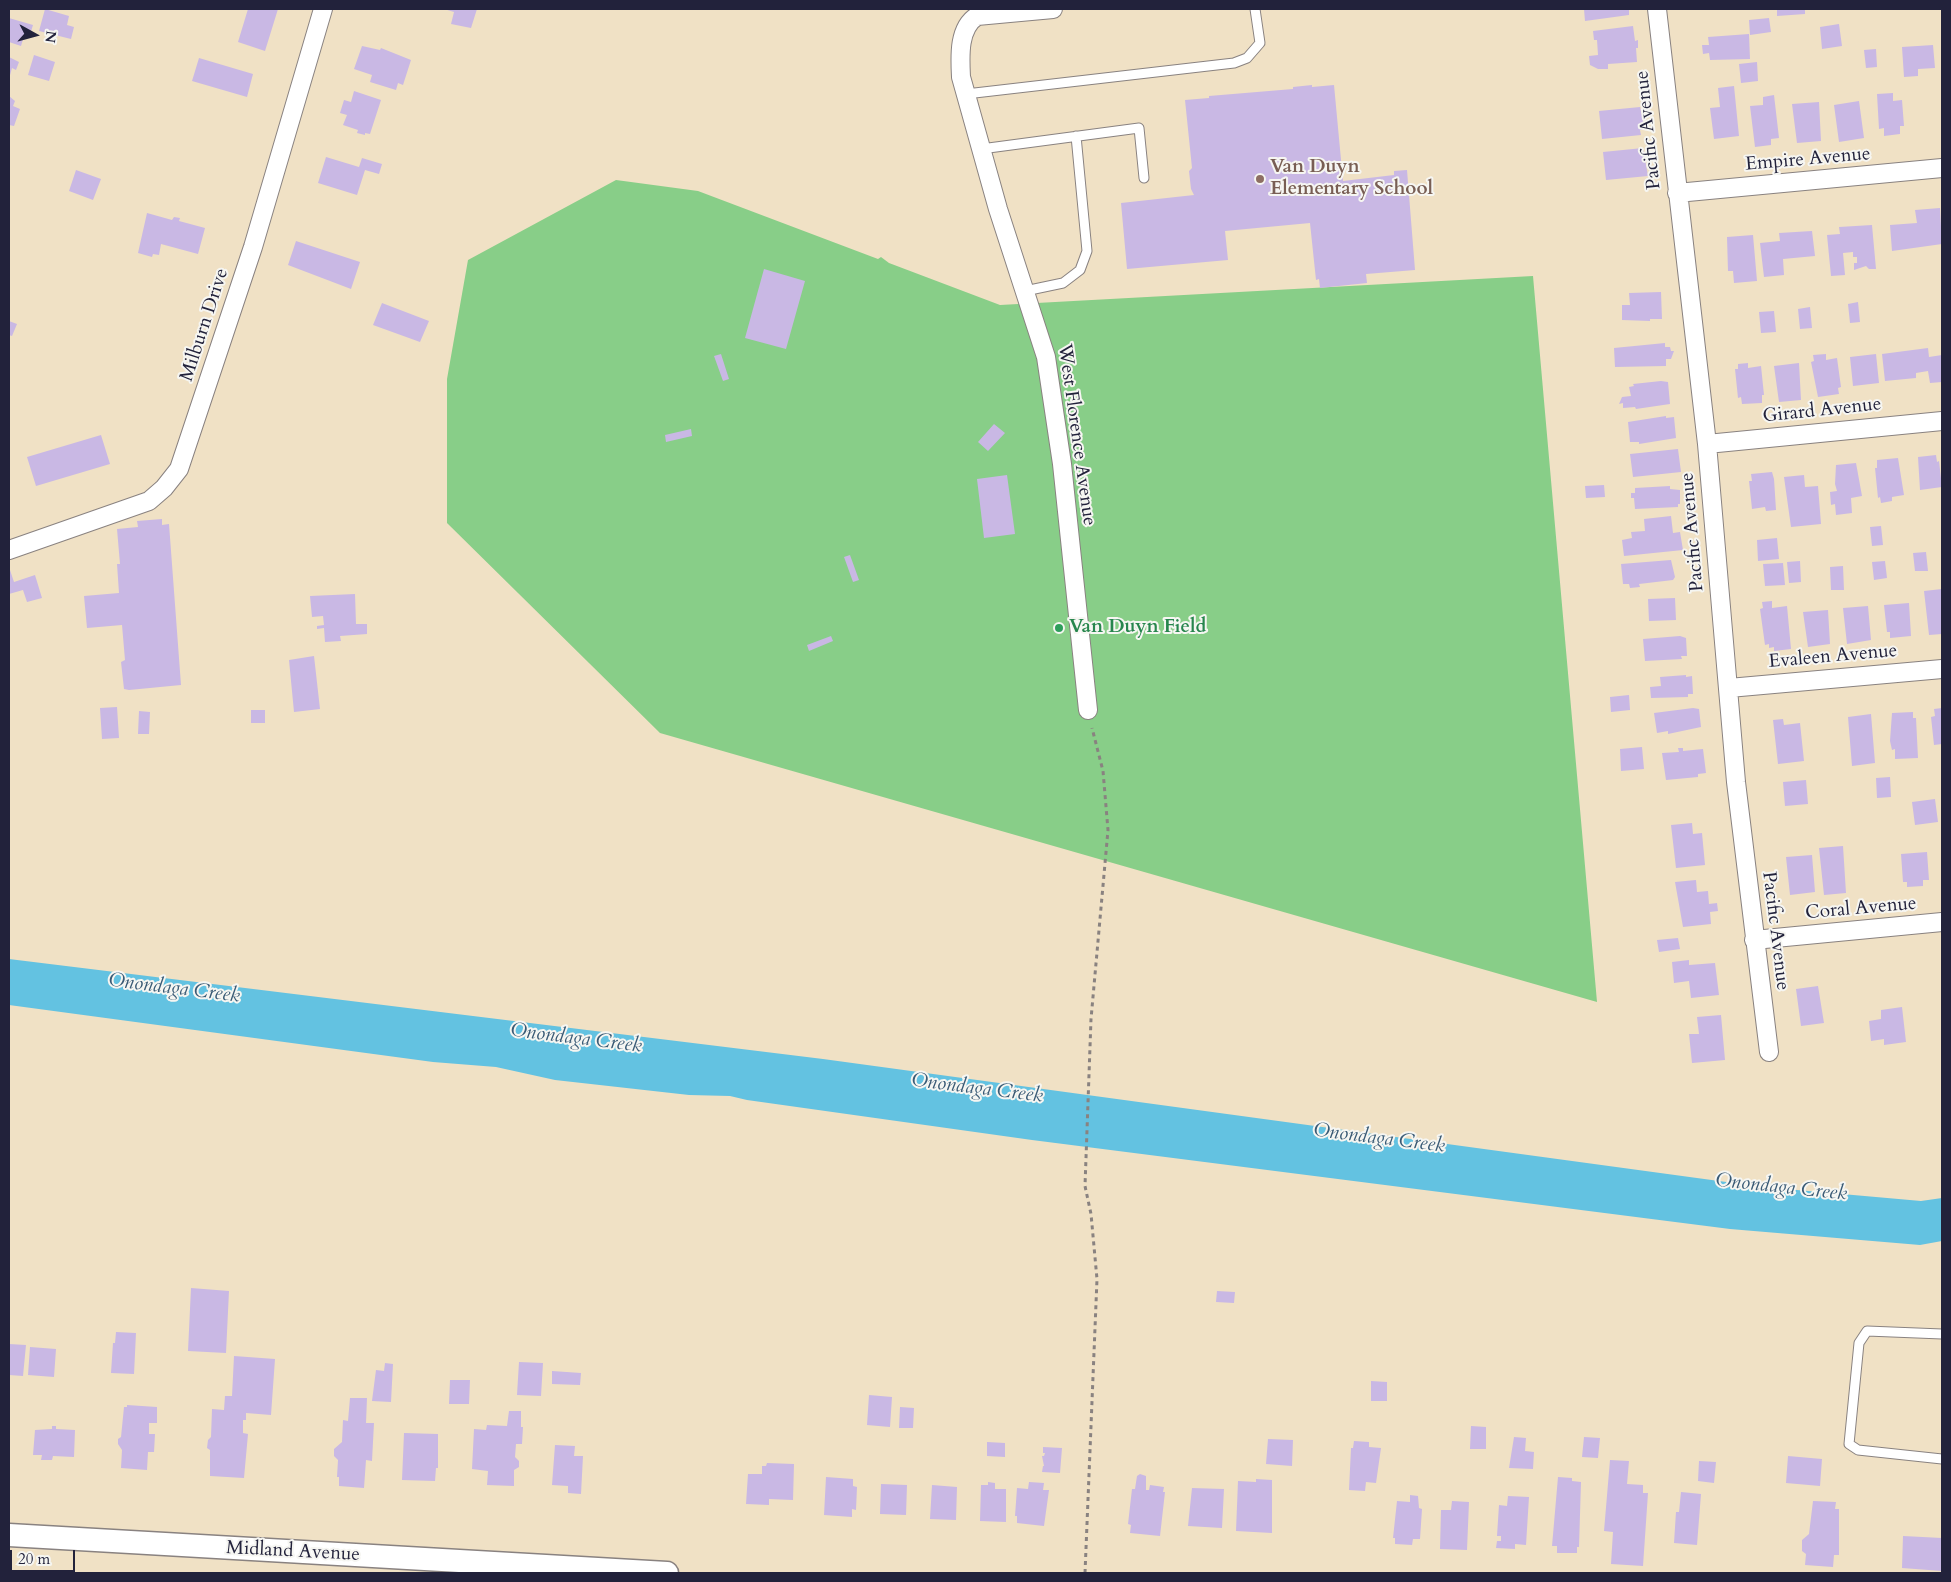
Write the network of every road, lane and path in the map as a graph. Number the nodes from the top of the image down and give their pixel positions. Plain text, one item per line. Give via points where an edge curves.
1 (323, 9) edge
2 (1053, 9) edge
3 (1255, 9) edge
4 (1657, 9) edge
5 (966, 94) junction
6 (1076, 136) junction
7 (981, 149) junction
8 (1942, 168) edge
9 (1144, 178) dead end
10 (1678, 193) junction
11 (1025, 292) junction
12 (1942, 420) edge
13 (1707, 444) junction
14 (9, 550) edge
15 (1942, 669) edge
16 (1728, 688) junction
17 (1088, 710) joint
18 (1942, 922) edge
19 (1754, 940) junction
20 (1769, 1052) dead end
21 (1942, 1334) edge
22 (1942, 1459) edge
23 (9, 1535) edge
24 (481, 1568) edge
25 (667, 1573) edge
26 (1085, 1573) edge

1 - 14 street, Milburn Drive via 253,247 178,469 149,501
2 - 5 street, West Florence Avenue via 977,16 969,21 960,58
3 - 5 lane via 1260,43 1246,58 1234,63
4 - 10 street, Pacific Avenue
5 - 7 street, West Florence Avenue
6 - 7 lane
6 - 9 lane via 1139,128
6 - 11 lane via 1087,251 1080,270 1063,283
7 - 11 street, West Florence Avenue
8 - 10 street, Empire Avenue
10 - 13 street, Pacific Avenue
11 - 17 street, West Florence Avenue via 1048,366 1062,464
12 - 13 street, Girard Avenue
13 - 16 street, Pacific Avenue
15 - 16 street, Evaleen Avenue
16 - 19 street, Pacific Avenue
17 - 26 path via 1102,771 1108,830 1089,1061 1085,1186 1097,1279
18 - 19 street, Coral Avenue
19 - 20 street, Pacific Avenue
21 - 22 lane via 1867,1331 1859,1343 1849,1444 1858,1450
23 - 24 street, Midland Avenue
24 - 25 street, Midland Avenue

